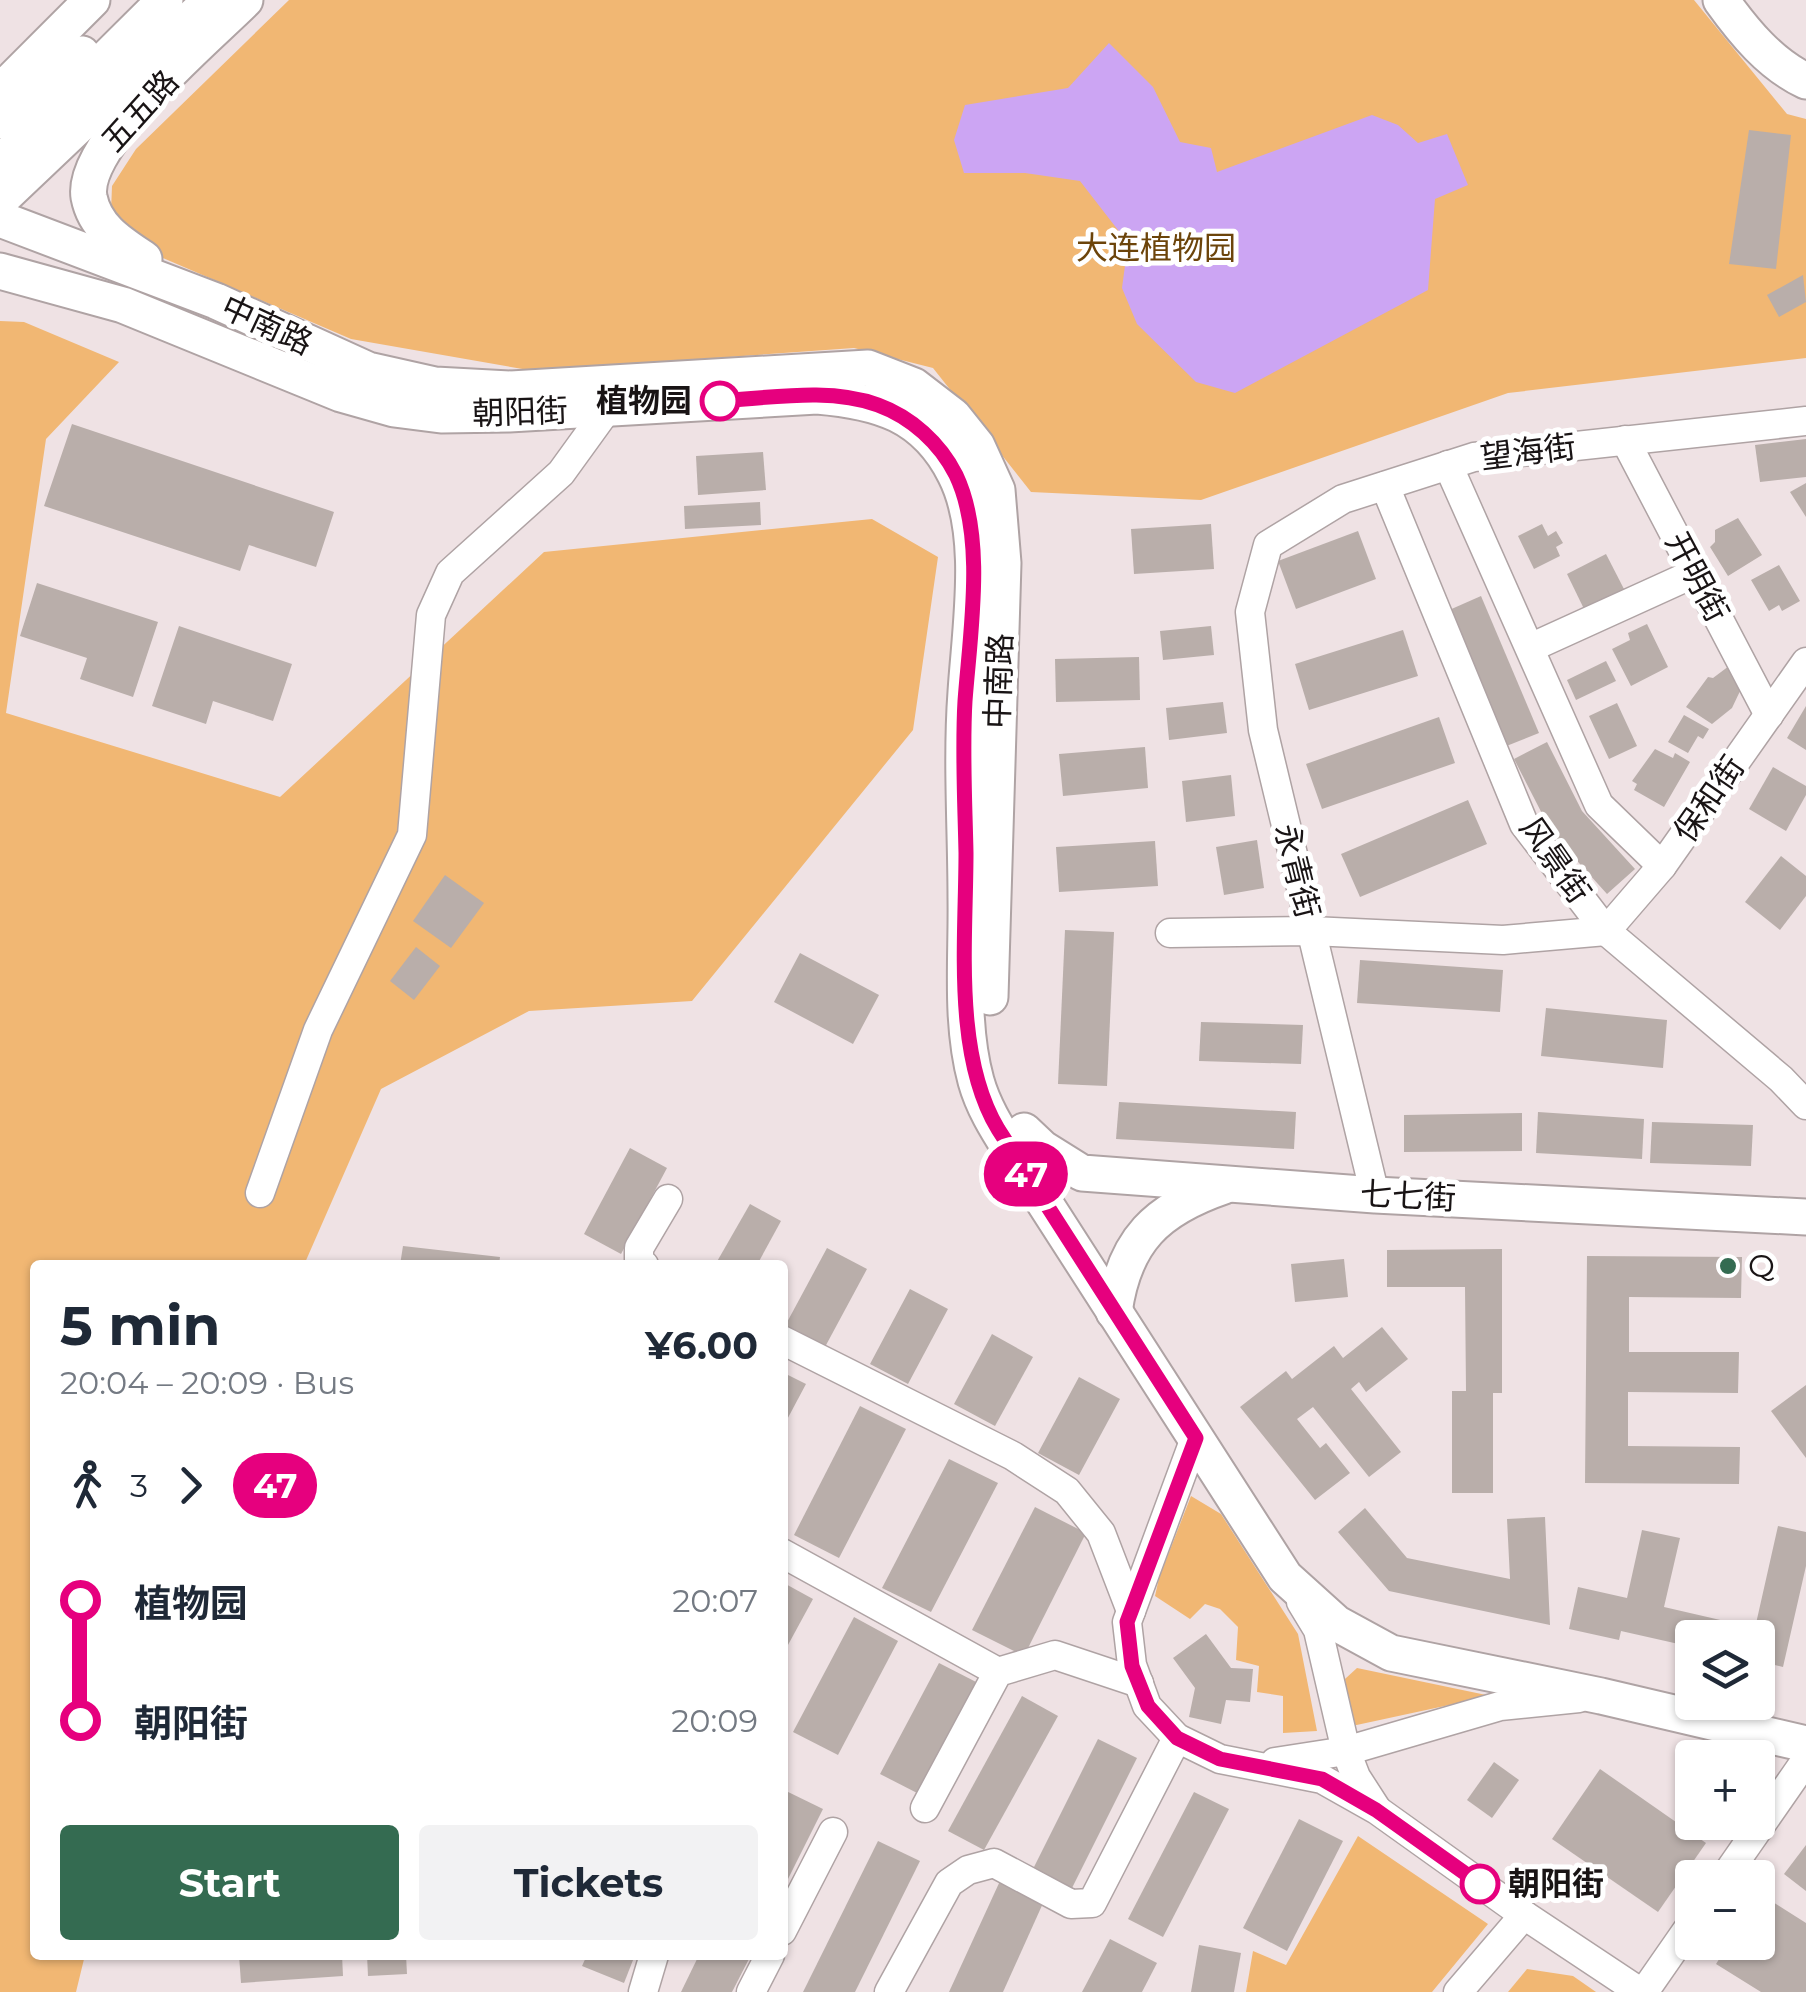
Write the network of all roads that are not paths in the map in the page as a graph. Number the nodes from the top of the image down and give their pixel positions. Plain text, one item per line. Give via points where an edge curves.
1 (76, 0) edge
2 (92, 0) edge
3 (164, 0) edge
4 (212, 0) edge
5 (245, 0) edge
6 (1721, 0) edge
7 (1747, 11) edge
8 (1806, 58) edge
9 (0, 71) edge
10 (1806, 81) edge
11 (0, 92) edge
12 (127, 118) junction
13 (0, 121) edge
14 (0, 168) edge
15 (1, 219) edge
16 (0, 271) edge
17 (216, 301) junction
18 (123, 305) junction
19 (608, 408) junction
20 (1806, 421) edge
21 (1625, 440) junction
22 (1448, 466) junction
23 (1385, 486) junction
24 (1268, 545) joint
25 (1694, 573) junction
26 (1530, 648) junction
27 (1806, 662) edge
28 (1769, 715) junction
29 (1662, 866) junction
30 (1312, 931) junction
31 (1606, 932) junction
32 (1170, 933) dead end
33 (1806, 1104) edge
34 (1024, 1131) junction
35 (1230, 1184) junction
36 (260, 1193) dead end
37 (1374, 1195) junction
38 (668, 1200) dead end
39 (1806, 1217) edge
40 (639, 1260) edge
41 (1116, 1296) junction
42 (788, 1343) edge
43 (1196, 1438) junction
44 (788, 1556) edge
45 (1285, 1577) junction
46 (1131, 1612) junction
47 (998, 1672) junction
48 (1138, 1683) junction
49 (1601, 1696) junction
50 (1177, 1738) junction
51 (1806, 1744) edge
52 (1346, 1750) junction
53 (1806, 1760) edge
54 (1258, 1765) junction
55 (924, 1808) dead end
56 (1376, 1810) junction
57 (833, 1832) dead end
58 (1737, 1860) edge
59 (1524, 1915) junction
60 (788, 1919) edge
61 (1675, 1946) edge
62 (653, 1960) edge
63 (767, 1960) edge
64 (643, 1992) edge
65 (751, 1992) edge
66 (889, 1992) edge
67 (1458, 1992) edge
68 (1642, 1992) edge

1 - 9 main road
2 - 11 main road
3 - 13 main road via 87,50
3 - 14 main road
4 - 15 main road
5 - 12 main road, 五五路
6 - 7 main road
7 - 8 main road
7 - 10 main road via 1789,73
12 - 15 main road
12 - 17 main road, 五五路 via 90,172 89,196 100,224
15 - 17 main road, 中南路
15 - 18 main road
16 - 18 main road
17 - 34 main road, 中南路 via 368,370 434,385 511,389 868,368 914,386 953,416 997,490 1002,563 990,997 994,1069
18 - 19 main road, 朝阳街 via 394,409 440,415
19 - 36 street via 560,473 450,573 432,615 412,836 318,1030
19 - 41 main road, 朝阳街 via 861,399 915,424 956,476 973,585 964,708 969,1049 986,1110
20 - 21 street, 望海街
21 - 22 street, 望海街 via 1474,457
21 - 25 street, 开明街
22 - 23 street, 望海街
22 - 26 street
23 - 24 street, 望海街 via 1343,500
23 - 31 street, 风景街 via 1524,824
24 - 30 street, 永青街 via 1250,612 1261,710
25 - 26 street
25 - 28 street, 开明街
26 - 29 street via 1600,805
27 - 28 street, 保和街
28 - 29 street, 保和街
29 - 31 street, 保和街
30 - 31 street via 1503,940
30 - 32 street
30 - 37 street, 永青街
31 - 33 street, 风景街
34 - 35 main road, 七七街 via 1082,1172
34 - 41 main road, 中南路
35 - 37 main road, 七七街
35 - 41 main road via 1154,1222 1135,1246
37 - 39 main road, 七七街
38 - 40 street via 639,1248
41 - 43 main road, 朝阳街
41 - 45 main road, 中南路 via 1281,1539
42 - 46 street via 1067,1490 1100,1533
43 - 45 main road, 朝阳街
43 - 46 street
44 - 47 street
45 - 49 main road, 朝阳街 via 1336,1622 1392,1653
45 - 52 street via 1318,1630
46 - 48 street
47 - 48 street via 1055,1655
47 - 55 street
48 - 50 street via 1148,1706
49 - 51 main road, 朝阳街
49 - 52 street via 1500,1706
50 - 54 street via 1220,1759
50 - 66 street via 1092,1904 1071,1904 994,1863 968,1870 949,1884
52 - 54 street
52 - 56 street
53 - 58 street
54 - 56 street via 1322,1779
56 - 59 street
57 - 60 street
59 - 67 street
59 - 68 street
61 - 68 street
62 - 64 street
63 - 65 street

